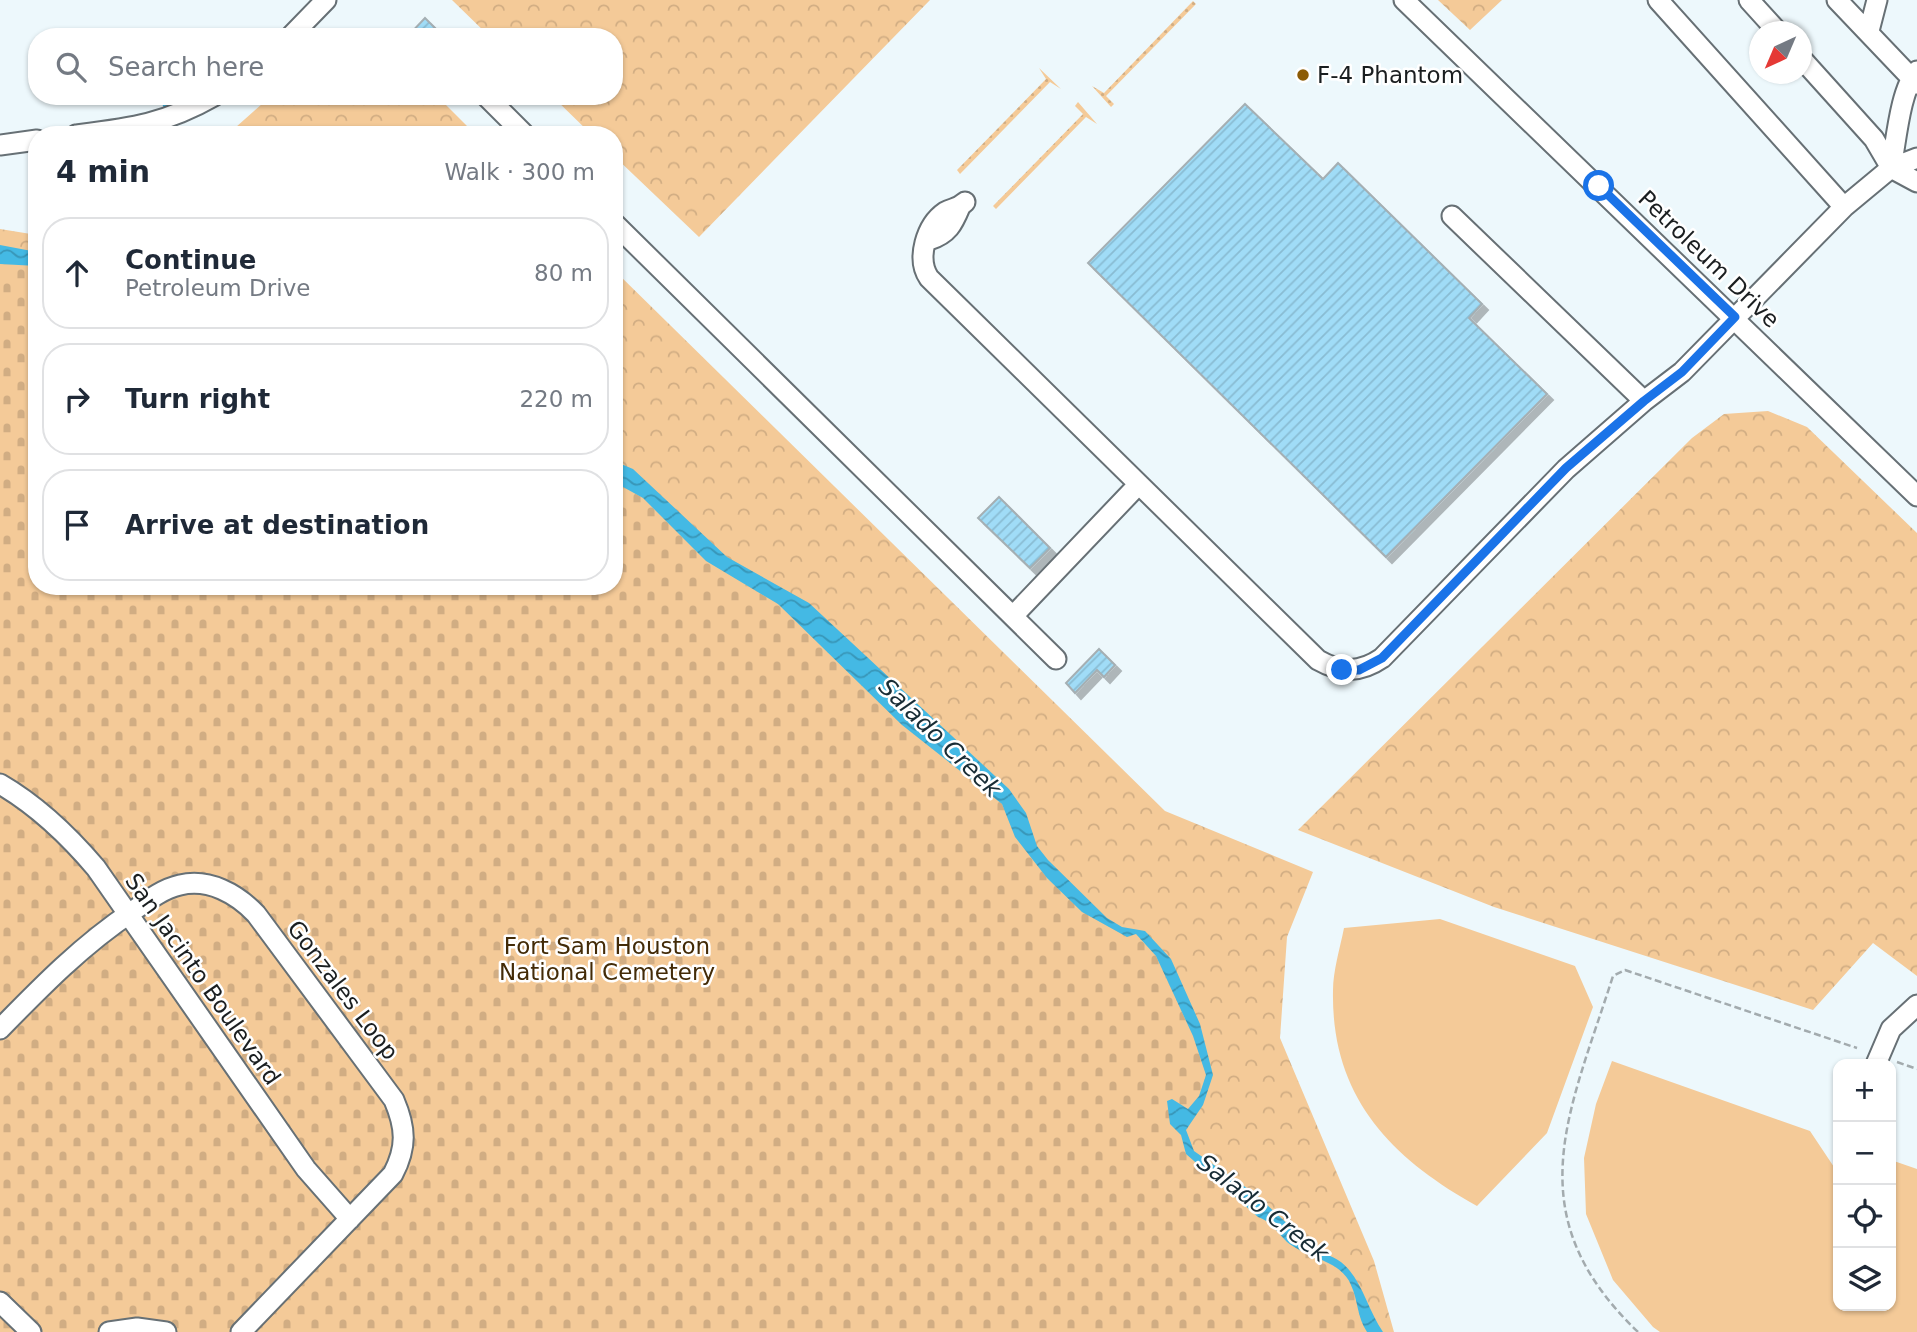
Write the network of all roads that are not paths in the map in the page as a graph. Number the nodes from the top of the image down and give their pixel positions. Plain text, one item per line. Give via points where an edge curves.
1 (326, 0) edge
2 (1404, 0) edge
3 (1658, 0) edge
4 (1749, 0) edge
5 (1837, 0) edge
6 (1877, 0) edge
7 (1768, 21) edge
8 (299, 28) edge
9 (1869, 32) junction
10 (1812, 70) edge
11 (1915, 77) edge
12 (197, 105) edge
13 (495, 105) edge
14 (143, 126) edge
15 (516, 126) edge
16 (28, 141) edge
17 (0, 145) edge
18 (1917, 159) edge
19 (1891, 168) junction
20 (1917, 183) edge
21 (962, 205) dead end
22 (1844, 207) junction
23 (1452, 216) dead end
24 (623, 232) edge
25 (1735, 317) junction
26 (1644, 401) junction
27 (1138, 485) junction
28 (1917, 496) edge
29 (1013, 617) junction
30 (1056, 659) dead end
31 (0, 784) edge
32 (128, 914) junction
33 (1917, 1005) edge
34 (0, 1029) edge
35 (1878, 1059) edge
36 (350, 1219) junction
37 (0, 1302) edge
38 (31, 1332) edge
39 (109, 1332) edge
40 (166, 1332) edge
41 (241, 1332) edge

1 - 8 street
2 - 25 street, Petroleum Drive
3 - 22 street
4 - 7 street
5 - 9 street
6 - 9 street
9 - 11 street
10 - 19 street via 1874,139
11 - 19 street
12 - 14 street
13 - 15 street
16 - 17 street
18 - 19 street
19 - 20 street
19 - 22 street
21 - 27 street via 946,211 932,227 922,258 929,278
22 - 25 street
23 - 26 street
24 - 29 street
25 - 26 street via 1682,372
25 - 28 street, Petroleum Drive
26 - 27 street via 1566,468 1382,658 1359,670 1342,670 1318,660
27 - 29 street
29 - 30 street
31 - 32 street, San Jacinto Boulevard via 41,811 74,841
32 - 34 street, Gonzales Loop via 65,962
32 - 36 street, San Jacinto Boulevard via 306,1168
32 - 36 street, Gonzales Loop via 181,884 202,883 242,900 394,1100 405,1139 402,1157 393,1174
33 - 35 street via 1891,1029
36 - 41 street, Gonzales Loop
37 - 38 street
39 - 40 street via 137,1328

